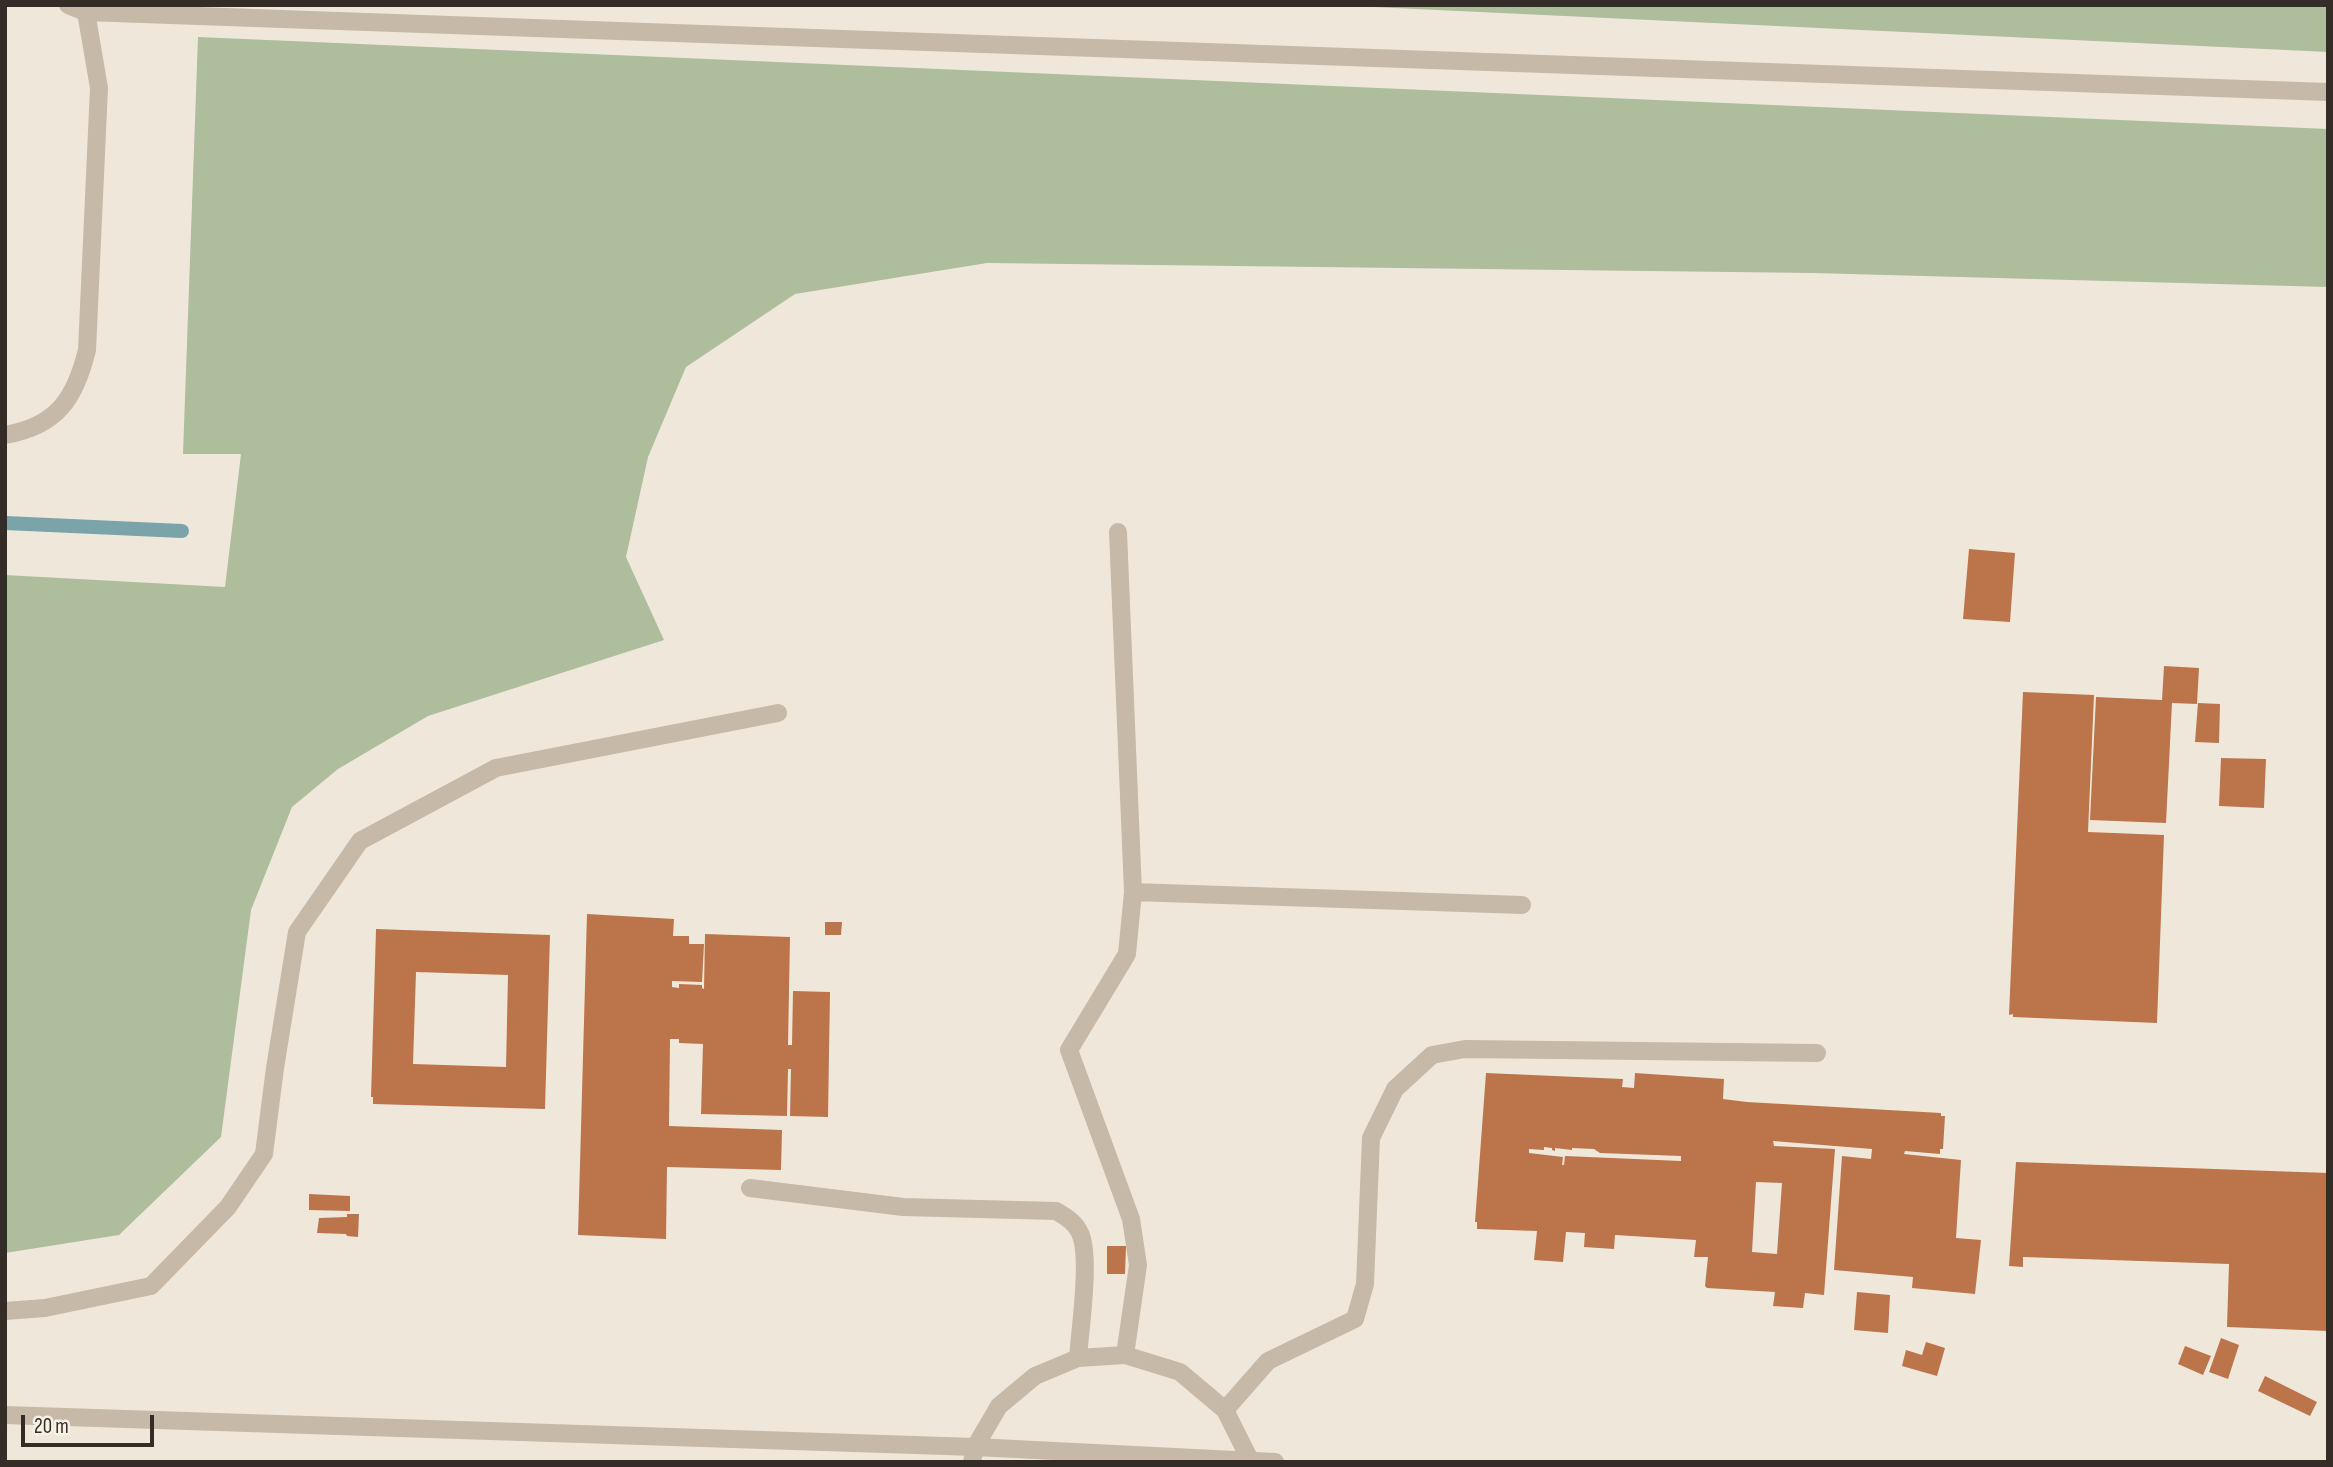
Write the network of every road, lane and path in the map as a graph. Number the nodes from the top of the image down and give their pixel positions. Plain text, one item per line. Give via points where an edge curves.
1 (68, 5) edge
2 (86, 12) junction
3 (2328, 92) edge
4 (5, 435) edge
5 (1118, 532) dead end
6 (778, 712) dead end
7 (1133, 892) junction
8 (1522, 905) dead end
9 (1817, 1053) dead end
10 (750, 1188) dead end
11 (5, 1311) edge
12 (1125, 1355) junction
13 (1078, 1358) junction
14 (1225, 1409) junction
15 (5, 1415) edge
16 (974, 1454) edge
17 (1251, 1461) edge
18 (1275, 1462) edge

1 - 2 street
2 - 3 street
2 - 4 street via 99,88 87,350 68,400 49,419
5 - 7 street
6 - 11 street via 496,768 360,841 297,932 264,1154 228,1207 151,1286 45,1308
7 - 8 street
7 - 12 street via 1127,954 1069,1051 1131,1219 1138,1265
9 - 14 street via 1465,1049 1432,1055 1395,1089 1371,1138 1365,1284 1355,1319 1268,1361
10 - 13 street via 903,1207 1056,1211 1073,1222 1081,1235 1085,1260
12 - 13 street
12 - 14 street via 1180,1373
13 - 16 street via 1035,1376 999,1406
14 - 17 street
15 - 16 street
16 - 17 street
17 - 18 street

